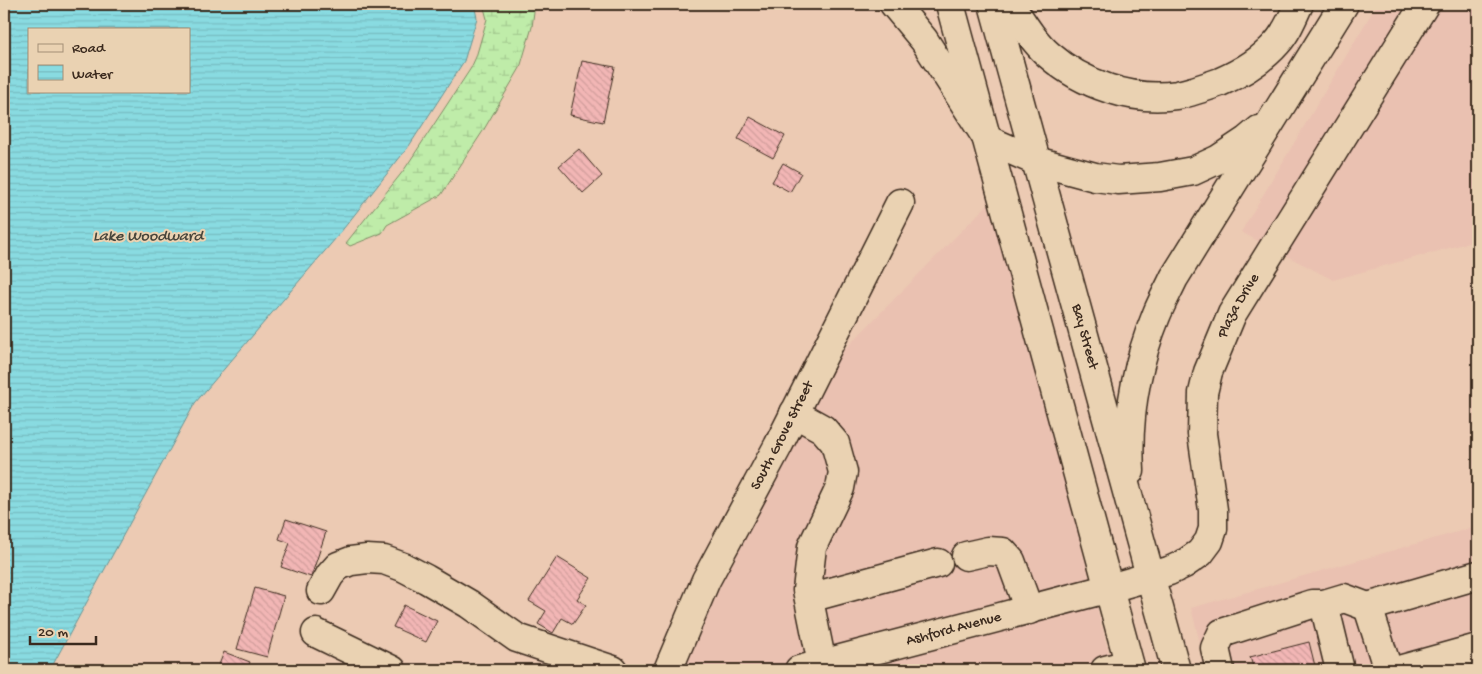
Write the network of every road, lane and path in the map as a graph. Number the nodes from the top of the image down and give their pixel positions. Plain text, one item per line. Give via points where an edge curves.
1 (894, 4) edge
2 (950, 4) edge
3 (992, 4) edge
4 (1010, 4) edge
5 (1299, 4) edge
6 (1344, 4) edge
7 (1426, 4) edge
8 (1275, 116) junction
9 (988, 140) junction
10 (1036, 161) junction
11 (900, 203) dead end
12 (794, 414) junction
13 (1133, 513) junction
14 (966, 556) dead end
15 (938, 563) dead end
16 (1478, 575) edge
17 (1150, 576) junction
18 (1110, 588) junction
19 (321, 591) dead end
20 (809, 598) junction
21 (1324, 604) junction
22 (1368, 607) junction
23 (1029, 610) junction
24 (316, 634) dead end
25 (1478, 648) edge
26 (825, 666) edge
27 (1122, 668) edge
28 (392, 670) edge
29 (613, 670) edge
30 (668, 670) edge
31 (1176, 670) edge
32 (1220, 670) edge
33 (1340, 670) edge
34 (1388, 670) edge
35 (1400, 670) edge

1 - 9 main road via 924,40
2 - 9 main road
3 - 10 main road, Bay Street
4 - 5 main road via 1048,55 1074,73 1098,85 1129,94 1153,96 1204,88 1246,68 1277,43
6 - 8 main road
7 - 17 main road, Plaza Drive via 1232,314 1208,372 1203,393 1202,434 1214,529 1209,541 1192,559 1177,568
8 - 10 main road via 1246,141 1193,171 1118,180 1095,178
8 - 13 main road via 1174,278 1156,317 1140,362 1134,394 1129,460
9 - 10 main road
9 - 18 main road
10 - 13 main road, Bay Street
11 - 12 main road, South Grove Street
12 - 20 main road via 823,429 834,443 843,472 840,488 812,547
12 - 30 main road, South Grove Street via 706,580
13 - 17 main road, Bay Street
14 - 23 main road via 988,551 1003,552 1011,561
15 - 20 main road
16 - 22 main road
17 - 18 main road, Plaza Drive
17 - 31 main road, Bay Street
18 - 23 main road, Ashford Avenue
18 - 27 main road
19 - 29 main road via 338,566 351,561 384,560 426,578 517,638
20 - 26 main road
21 - 22 main road via 1344,598
21 - 32 main road via 1312,604 1222,633 1215,648
21 - 33 main road
22 - 34 main road
23 - 26 main road, Ashford Avenue
24 - 28 main road
25 - 35 main road

